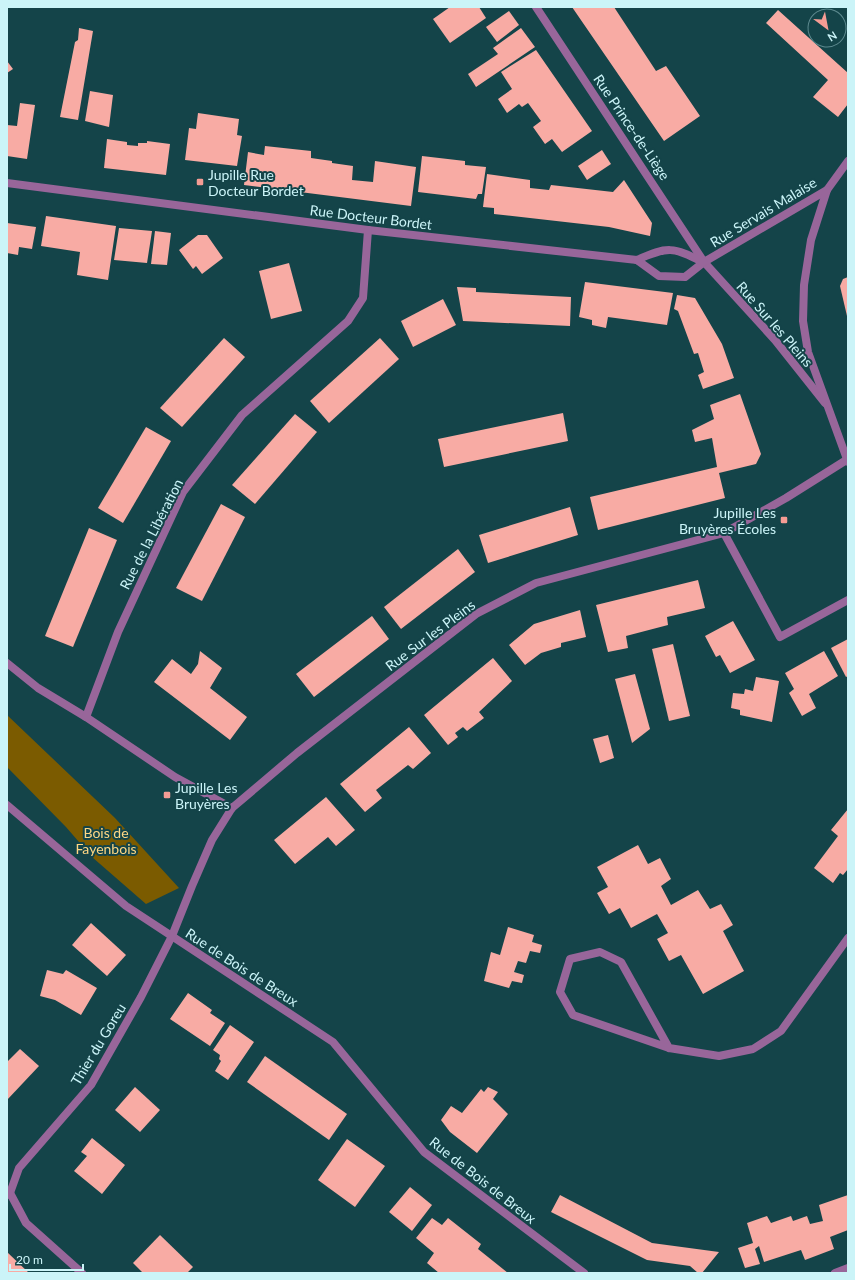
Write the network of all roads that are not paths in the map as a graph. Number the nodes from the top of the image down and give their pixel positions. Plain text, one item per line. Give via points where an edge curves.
1 (536, 7) edge
2 (848, 161) edge
3 (7, 183) edge
4 (827, 190) junction
5 (368, 230) junction
6 (637, 260) junction
7 (704, 262) junction
8 (825, 403) junction
9 (847, 460) edge
10 (724, 533) junction
11 (848, 600) edge
12 (7, 663) edge
13 (86, 717) junction
14 (7, 805) edge
15 (232, 808) junction
16 (172, 936) junction
17 (848, 938) edge
18 (669, 1048) junction
19 (8, 1194) edge
20 (848, 1268) edge
21 (82, 1273) edge
22 (584, 1273) edge
23 (835, 1273) edge

1 - 7 street, Rue Prince-de-Liège
2 - 4 street, Rue Servais Malaise
3 - 5 street, Rue Docteur Bordet
4 - 7 street, Rue Servais Malaise
4 - 8 street, Rue Sur les Pleins via 811,240 804,285 804,321 808,352
5 - 6 street, Rue Docteur Bordet
5 - 13 street, Rue de la Libération via 363,298 348,321 242,415 183,492 118,632
6 - 7 street, Rue Docteur Bordet via 660,250 681,251
6 - 7 street via 658,276 678,277 685,277
7 - 8 street, Rue Sur les Pleins via 775,340
8 - 9 street, Rue Sur les Pleins
9 - 10 street, Rue Sur les Pleins
10 - 11 street via 780,637
10 - 15 street, Rue Sur les Pleins via 536,583 476,614 297,753
12 - 13 street via 38,688
13 - 15 street via 175,777
14 - 16 street via 126,906
15 - 16 street, Rue de Bois de Breux via 209,847
16 - 19 street, Thier du Goreu via 91,1085 19,1168
16 - 22 street, Rue de Bois de Breux via 333,1042 424,1152
17 - 18 street via 782,1031 753,1049 719,1056
18 - 18 street via 573,1015 560,992 570,959 600,952 621,962
19 - 21 street via 26,1223
20 - 23 street

